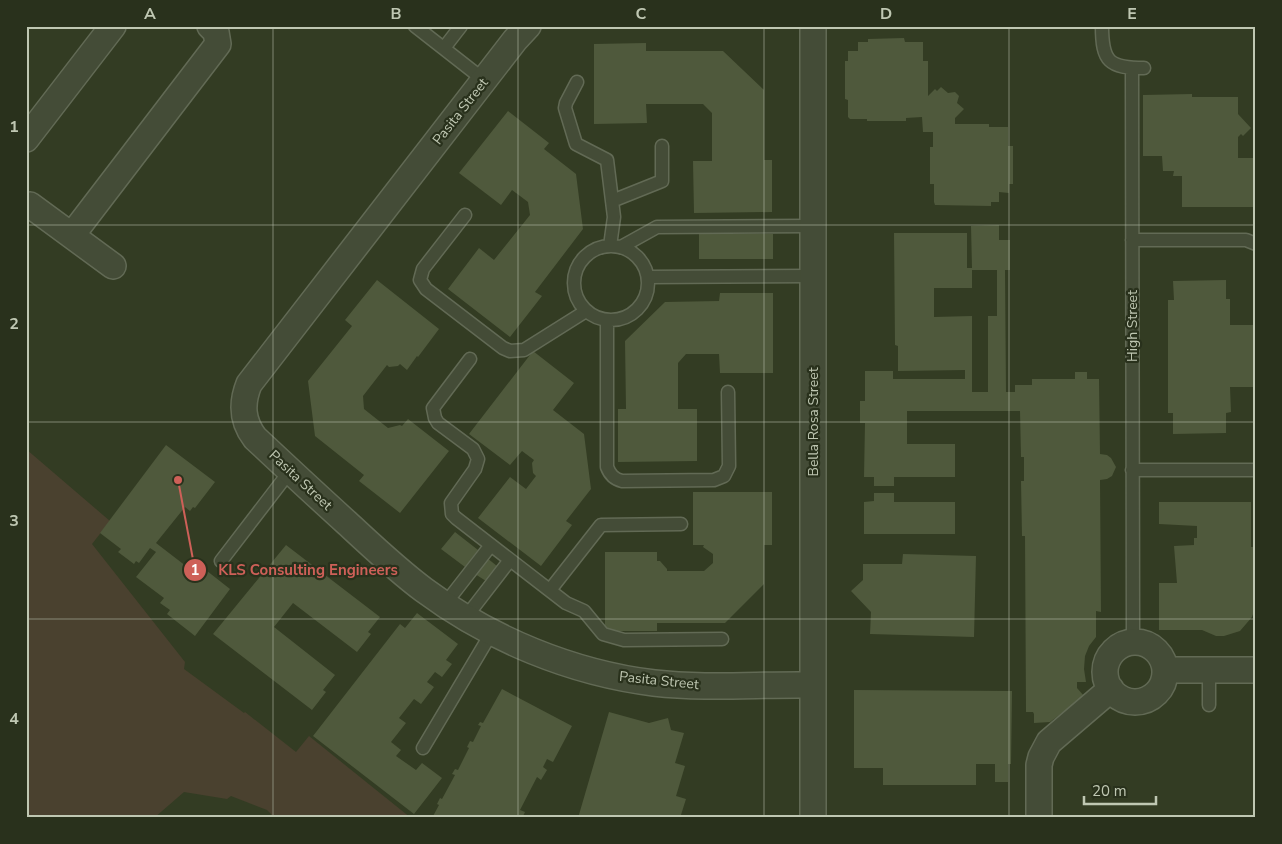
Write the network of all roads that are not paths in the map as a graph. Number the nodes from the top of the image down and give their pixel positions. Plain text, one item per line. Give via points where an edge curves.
1 (113, 26) edge
2 (210, 26) edge
3 (416, 26) edge
4 (461, 26) edge
5 (528, 26) edge
6 (813, 26) edge
7 (1102, 26) edge
8 (444, 48) junction
9 (484, 80) junction
10 (577, 82) dead end
11 (26, 139) edge
12 (662, 146) dead end
13 (612, 201) junction
14 (30, 205) dead end
15 (465, 215) dead end
16 (812, 226) junction
17 (72, 235) junction
18 (1132, 240) junction
19 (1256, 244) edge
20 (616, 246) junction
21 (113, 266) dead end
22 (813, 276) junction
23 (648, 277) junction
24 (586, 311) junction
25 (607, 321) junction
26 (470, 359) dead end
27 (728, 392) dead end
28 (1132, 470) junction
29 (1256, 470) edge
30 (290, 471) junction
31 (681, 524) dead end
32 (491, 545) junction
33 (510, 560) junction
34 (221, 561) dead end
35 (550, 590) junction
36 (445, 604) junction
37 (466, 618) junction
38 (492, 632) junction
39 (722, 639) dead end
40 (1137, 643) junction
41 (1165, 670) junction
42 (1209, 670) junction
43 (1256, 670) edge
44 (812, 685) junction
45 (1110, 689) junction
46 (1209, 705) dead end
47 (423, 748) dead end
48 (813, 818) edge
49 (1039, 818) edge

1 - 11 street
2 - 17 street via 216,32 218,44
3 - 8 lane
4 - 8 lane
5 - 9 street, Pasita Street
6 - 16 street, Bella Rosa Street
7 - 18 lane, High Street via 1102,44 1108,59 1123,68 1138,68
8 - 9 lane
9 - 30 street, Pasita Street via 249,384 243,410 246,424 255,438
10 - 13 lane via 566,103 567,115 576,144 607,160
12 - 13 lane via 662,181
13 - 20 lane
14 - 17 street
15 - 24 lane via 423,269 420,280 426,289 510,351 524,350
16 - 20 lane via 656,227
16 - 22 street, Bella Rosa Street
17 - 21 street
18 - 19 lane via 1246,240
18 - 28 lane, High Street
20 - 23 lane via 631,251 639,258
20 - 24 lane via 590,252 577,267 574,277 576,298
22 - 23 lane
22 - 44 street, Bella Rosa Street
23 - 25 lane via 647,295 637,311 621,320
24 - 25 lane
25 - 27 lane via 607,467 616,480 714,480 724,476 729,466
26 - 32 lane via 436,403 433,413 438,423 476,454 478,464 453,498 451,508 456,518
28 - 29 lane
28 - 40 lane, High Street via 1133,634
30 - 34 lane
30 - 36 street, Pasita Street via 394,567
31 - 35 lane via 601,525
32 - 33 lane
32 - 36 lane
33 - 35 lane
33 - 37 lane
35 - 39 lane via 566,603 584,611 603,634 624,640
36 - 37 street, Pasita Street
37 - 38 street, Pasita Street
38 - 44 street, Pasita Street via 562,662 626,678 675,685
38 - 47 lane
40 - 41 street via 1153,648
40 - 45 street via 1123,645 1112,654 1106,675
41 - 42 street
41 - 45 street via 1162,687 1141,702 1124,700
42 - 43 street
42 - 46 lane
44 - 48 street, Bella Rosa Street
45 - 49 street via 1049,742 1039,766

